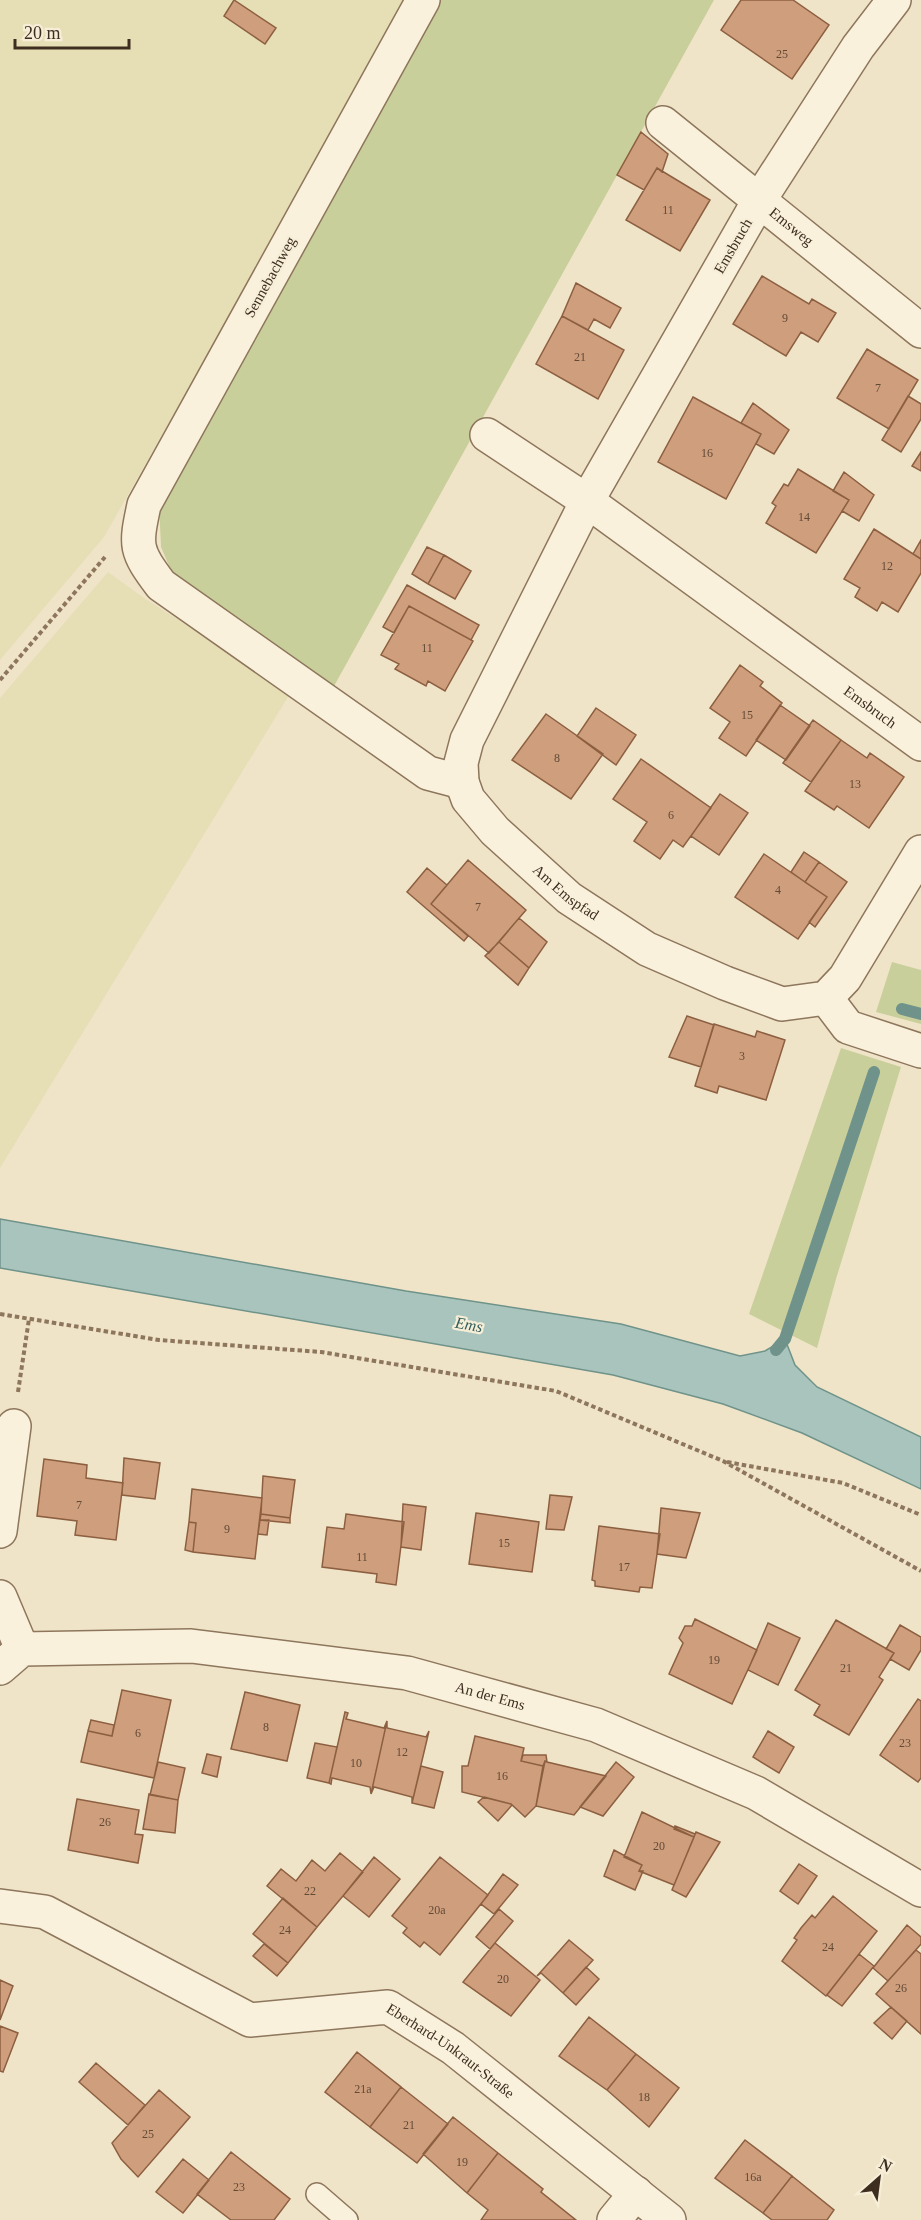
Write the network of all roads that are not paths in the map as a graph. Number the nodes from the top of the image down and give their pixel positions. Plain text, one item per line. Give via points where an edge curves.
1 (423, 0) edge
2 (894, 0) edge
3 (663, 123) dead end
4 (760, 199) junction
5 (921, 331) edge
6 (487, 435) dead end
7 (587, 501) junction
8 (921, 744) edge
9 (462, 782) junction
10 (921, 852) edge
11 (825, 998) junction
12 (921, 1051) edge
13 (14, 1425) road end
14 (0, 1531) edge
15 (0, 1597) edge
16 (11, 1658) edge
17 (921, 1890) edge
18 (0, 1906) edge
19 (636, 2193) junction
20 (317, 2194) dead end
21 (347, 2220) edge
22 (614, 2220) edge
23 (669, 2220) edge

1 - 9 street, Sennebachweg via 144,505 139,550 161,585 428,773
2 - 4 street, Emsbruch via 858,47
3 - 4 street, Emsweg
4 - 5 street, Emsweg
4 - 7 street, Emsbruch
6 - 7 street, Emsbruch
7 - 8 street, Emsbruch
7 - 9 street via 467,740 461,763
9 - 11 street, Am Emspfad via 468,799 495,831 569,898 647,949 782,1004
10 - 11 street via 845,978
11 - 12 street via 848,1027
13 - 14 street
15 - 16 street, An der Ems
16 - 17 street, An der Ems via 191,1646 407,1673 596,1725 756,1793
18 - 19 street, Eberhard-Unkraut-Straße via 45,1912 250,2020 388,2007 453,2048
19 - 22 street
19 - 23 street, Eberhard-Unkraut-Straße
20 - 21 lane

